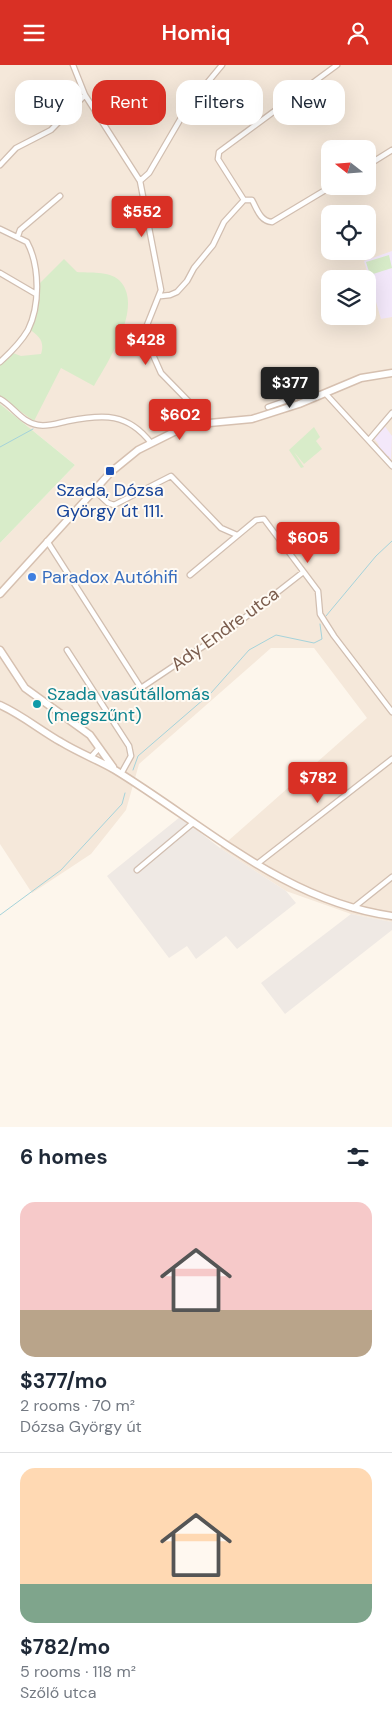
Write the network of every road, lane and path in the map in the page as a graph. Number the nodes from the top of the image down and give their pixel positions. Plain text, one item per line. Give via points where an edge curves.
1 (73, 65) edge
2 (222, 65) edge
3 (337, 65) edge
4 (85, 95) junction
5 (392, 150) edge
6 (376, 160) edge
7 (0, 165) edge
8 (140, 181) junction
9 (321, 192) edge
10 (60, 196) dead end
11 (244, 200) junction
12 (0, 229) edge
13 (18, 236) junction
14 (0, 273) edge
15 (36, 295) junction
16 (160, 296) junction
17 (0, 363) edge
18 (392, 373) edge
19 (325, 393) junction
20 (317, 397) junction
21 (0, 399) edge
22 (268, 407) dead end
23 (392, 413) edge
24 (204, 423) junction
25 (369, 440) junction
26 (152, 443) junction
27 (392, 465) edge
28 (94, 490) junction
29 (237, 535) junction
30 (47, 541) junction
31 (302, 573) junction
32 (190, 575) dead end
33 (0, 594) edge
34 (0, 650) edge
35 (67, 650) dead end
36 (0, 705) edge
37 (392, 712) edge
38 (99, 747) junction
39 (91, 757) junction
40 (392, 759) edge
41 (118, 772) junction
42 (193, 823) junction
43 (256, 865) junction
44 (137, 870) dead end
45 (392, 877) edge
46 (353, 908) junction
47 (392, 916) edge

1 - 4 street
2 - 8 street via 188,106
3 - 11 street via 217,157
4 - 7 street via 51,130 16,148
4 - 8 street
5 - 6 street
8 - 16 street via 159,272
9 - 11 street via 272,221 264,221 252,200
10 - 13 street via 20,230
11 - 16 street via 224,222 214,245 182,287 170,295
12 - 13 street
13 - 15 street via 28,245 35,267
14 - 15 street
15 - 17 street via 27,330
16 - 24 street via 147,325 149,346 161,373 201,414
18 - 19 street via 361,378
19 - 20 street
19 - 25 street
20 - 22 street via 311,392
20 - 24 street via 252,419
21 - 26 street via 34,425 110,417 133,423
23 - 25 street
24 - 26 street via 188,425
25 - 27 street
26 - 28 street via 128,457
28 - 29 street via 114,505 172,476 221,528
28 - 30 street
29 - 31 street via 256,520 264,519
29 - 32 street
30 - 31 street, Ady Endre utca via 142,688 238,623
30 - 33 street
31 - 37 street via 318,591 320,614 334,636
34 - 38 street via 25,688 82,729
35 - 41 street via 129,746 131,756
36 - 39 street via 19,713 61,743
38 - 39 street
38 - 41 street
39 - 41 street
40 - 43 street
41 - 42 street
42 - 43 street
42 - 44 street
43 - 46 street via 308,892
45 - 46 street
46 - 47 street

